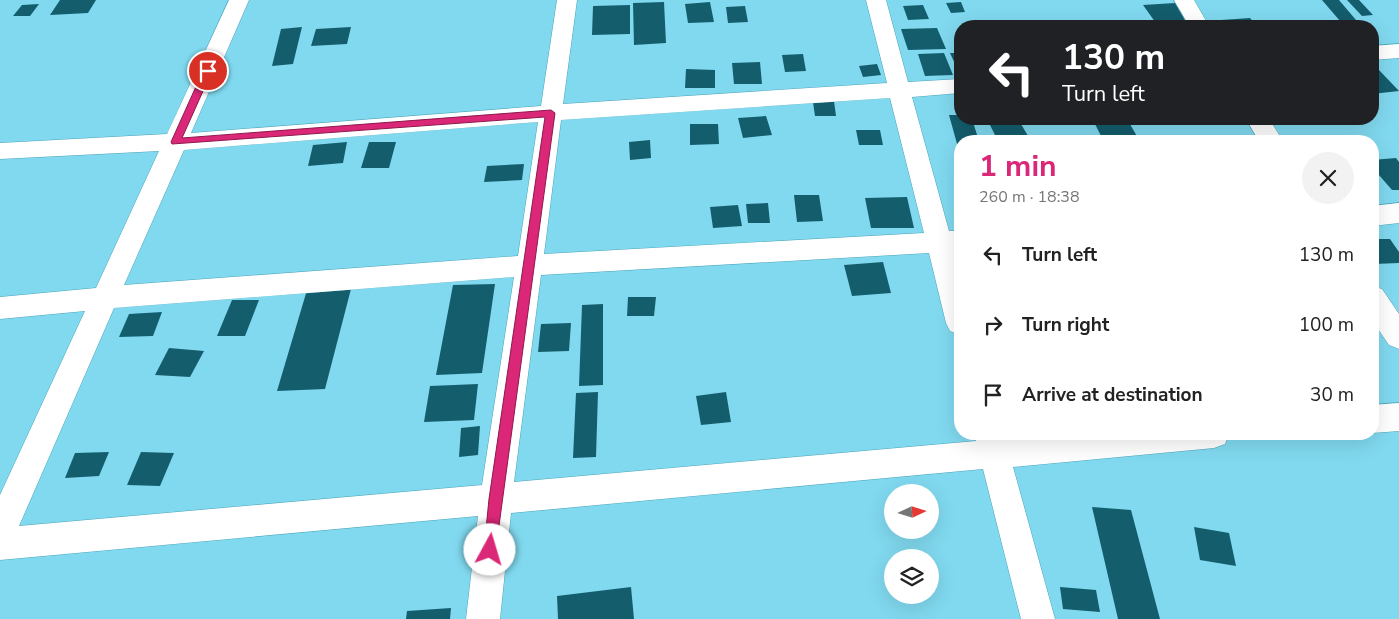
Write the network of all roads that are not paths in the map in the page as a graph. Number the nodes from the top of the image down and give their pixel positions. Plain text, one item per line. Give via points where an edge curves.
1 (239, 0) edge
2 (567, 0) edge
3 (876, 0) edge
4 (1184, 0) edge
5 (1196, 20) edge
6 (1399, 51) edge
7 (1379, 52) edge
8 (954, 86) edge
9 (899, 90) junction
10 (551, 113) junction
11 (176, 142) junction
12 (0, 151) edge
13 (1399, 213) edge
14 (1379, 215) edge
15 (949, 241) edge
16 (529, 264) junction
17 (954, 278) edge
18 (106, 298) junction
19 (1379, 307) edge
20 (0, 308) edge
21 (1399, 337) edge
22 (1399, 417) edge
23 (1379, 418) edge
24 (1081, 440) edge
25 (992, 444) edge
26 (496, 499) junction
27 (0, 531) edge
28 (0, 544) edge
29 (483, 619) edge
30 (1038, 619) edge

1 - 11 street
2 - 10 street
3 - 9 street
4 - 5 street
6 - 7 street
8 - 9 street
9 - 10 street
9 - 15 street
10 - 11 street
10 - 16 street
11 - 12 street
11 - 18 street
13 - 14 street
15 - 16 street
15 - 17 street
16 - 18 street
16 - 26 street
18 - 20 street
18 - 27 street
19 - 21 street
22 - 23 street
24 - 25 street
25 - 26 street
25 - 30 street
26 - 28 street
26 - 29 street

